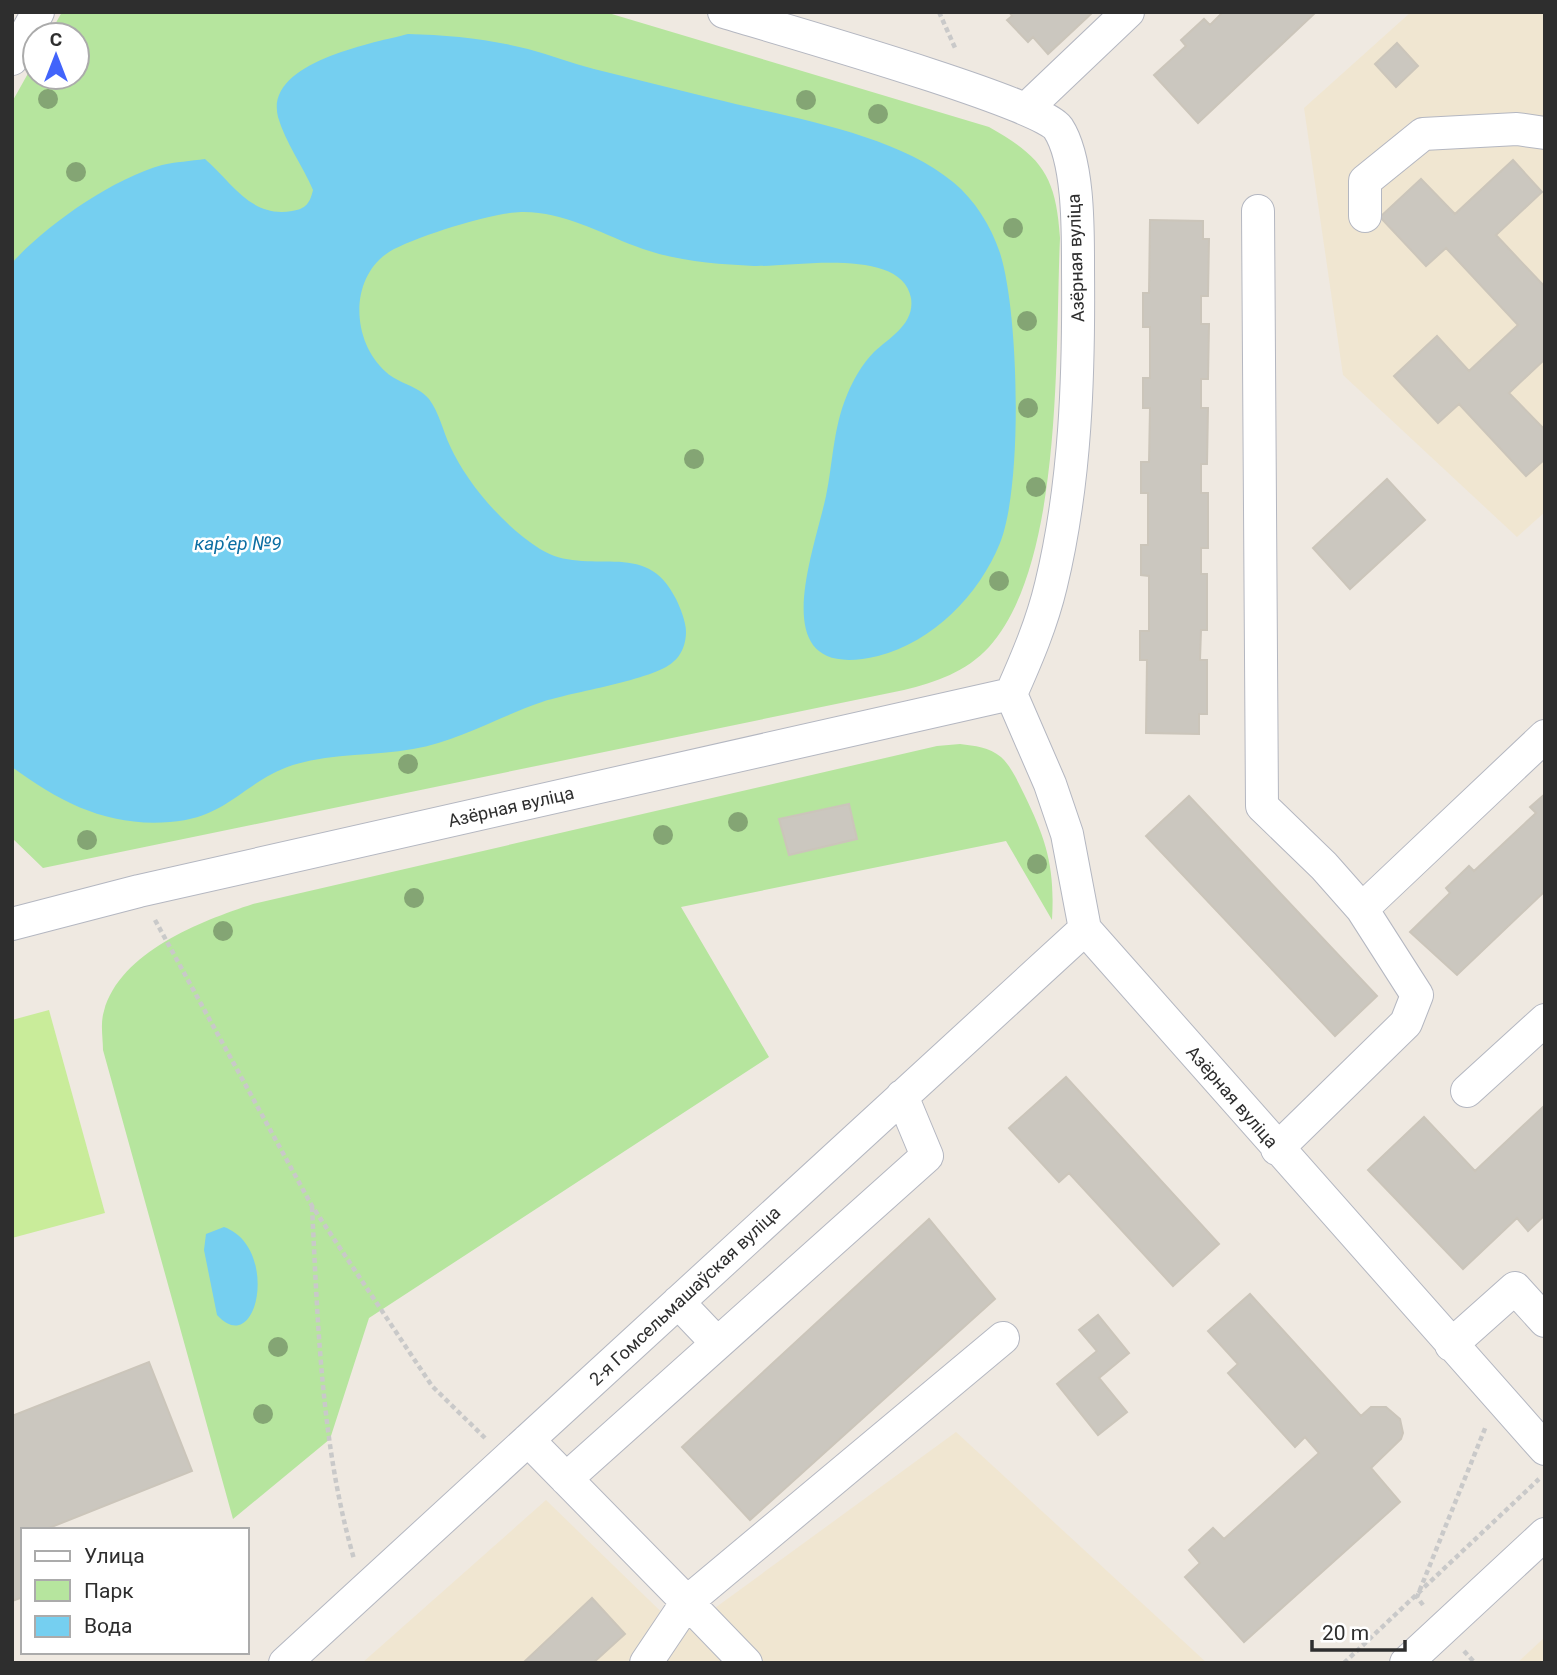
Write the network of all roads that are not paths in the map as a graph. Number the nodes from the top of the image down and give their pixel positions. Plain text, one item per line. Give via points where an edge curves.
1 (37, 12) edge
2 (724, 12) edge
3 (1128, 12) edge
4 (761, 17) edge
5 (12, 59) edge
6 (1026, 109) junction
7 (1545, 133) edge
8 (1258, 211) dead end
9 (1365, 216) dead end
10 (1011, 694) junction
11 (1545, 736) edge
12 (1362, 909) junction
13 (12, 924) edge
14 (1085, 929) junction
15 (1545, 1020) edge
16 (1467, 1091) dead end
17 (902, 1096) junction
18 (1278, 1149) junction
19 (678, 1303) junction
20 (1545, 1321) edge
21 (1003, 1338) dead end
22 (718, 1343) junction
23 (1451, 1345) junction
24 (518, 1449) junction
25 (1545, 1449) edge
26 (566, 1479) junction
27 (1545, 1534) edge
28 (687, 1602) junction
29 (285, 1663) edge
30 (646, 1663) edge
31 (746, 1663) edge
32 (1406, 1663) edge

1 - 5 street
2 - 4 street, Азёрная вуліца
3 - 6 street
4 - 6 street, Азёрная вуліца
6 - 10 street, Азёрная вуліца via 1058,127 1070,160 1077,210 1078,316 1072,460 1063,526 1051,586
7 - 9 street via 1517,129 1423,134 1365,181
8 - 12 street via 1262,806
10 - 13 street, Азёрная вуліца via 139,891
10 - 14 street via 1067,834
11 - 12 street
12 - 18 street via 1417,995 1406,1023
14 - 17 street, 2-я Гомсельмашаўская вуліца
14 - 18 street, Азёрная вуліца
15 - 16 street
17 - 19 street, 2-я Гомсельмашаўская вуліца
17 - 22 street via 927,1156
18 - 23 street, Азёрная вуліца
19 - 22 street
19 - 24 street, 2-я Гомсельмашаўская вуліца
20 - 23 street via 1515,1288
21 - 28 street
22 - 26 street
23 - 25 street, Азёрная вуліца
24 - 26 street
24 - 29 street, 2-я Гомсельмашаўская вуліца
26 - 28 street
27 - 32 street
28 - 30 street
28 - 31 street

